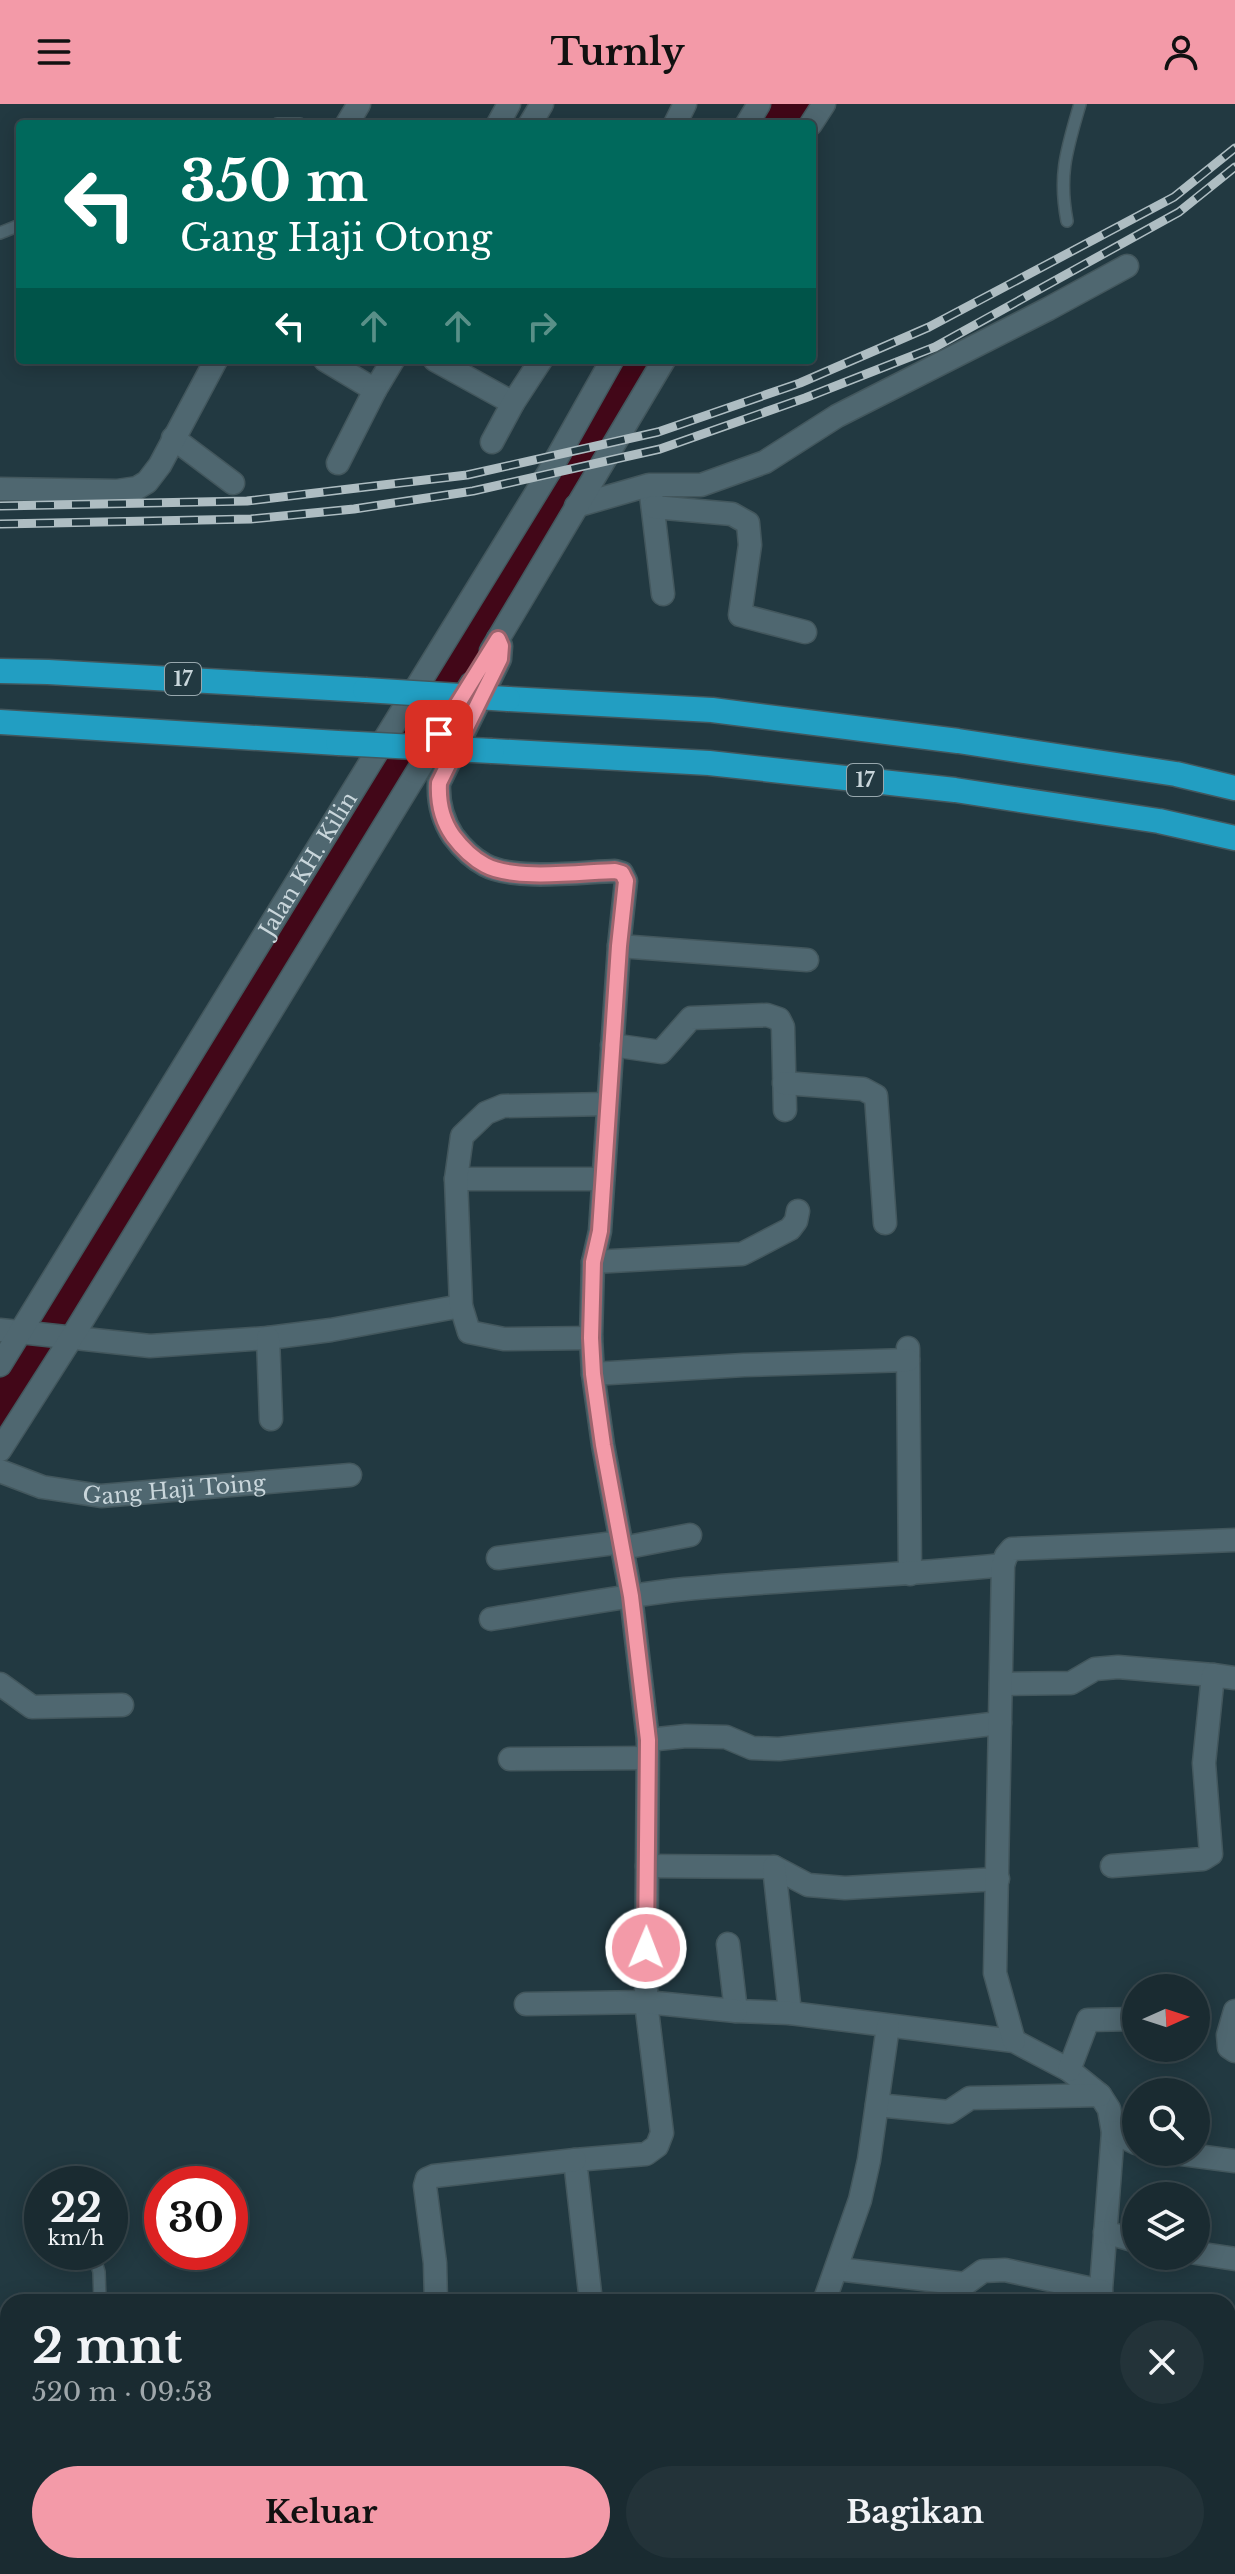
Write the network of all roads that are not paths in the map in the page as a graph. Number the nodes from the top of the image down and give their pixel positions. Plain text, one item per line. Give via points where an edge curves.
1 (1080, 104) edge
2 (1067, 221) dead end
3 (1127, 266) dead end
4 (214, 364) edge
5 (332, 364) edge
6 (391, 364) edge
7 (442, 364) edge
8 (538, 364) edge
9 (610, 364) edge
10 (662, 364) edge
11 (375, 390) junction
12 (513, 403) junction
13 (173, 438) junction
14 (492, 442) dead end
15 (338, 463) dead end
16 (233, 483) dead end
17 (0, 489) edge
18 (652, 496) junction
19 (576, 506) junction
20 (663, 594) dead end
21 (805, 632) dead end
22 (498, 639) junction
23 (0, 671) edge
24 (0, 722) edge
25 (1235, 788) edge
26 (1235, 838) edge
27 (619, 946) junction
28 (807, 960) dead end
29 (612, 1045) junction
30 (784, 1083) junction
31 (608, 1104) junction
32 (785, 1110) dead end
33 (456, 1179) junction
34 (603, 1179) junction
35 (798, 1211) dead end
36 (885, 1223) dead end
37 (593, 1262) junction
38 (461, 1306) junction
39 (18, 1333) edge
40 (66, 1336) junction
41 (268, 1338) junction
42 (591, 1338) junction
43 (0, 1365) edge
44 (593, 1374) junction
45 (271, 1419) dead end
46 (0, 1450) edge
47 (0, 1471) edge
48 (350, 1475) dead end
49 (690, 1535) dead end
50 (1235, 1540) edge
51 (623, 1545) junction
52 (498, 1558) dead end
53 (1003, 1565) junction
54 (910, 1574) junction
55 (631, 1596) junction
56 (491, 1619) dead end
57 (1224, 1676) edge
58 (0, 1684) edge
59 (1001, 1684) junction
60 (122, 1705) dead end
61 (1000, 1723) junction
62 (647, 1749) junction
63 (510, 1759) dead end
64 (647, 1866) junction
65 (1112, 1866) dead end
66 (774, 1867) junction
67 (998, 1879) junction
68 (728, 1944) dead end
69 (646, 2002) junction
70 (526, 2004) dead end
71 (736, 2011) junction
72 (1235, 2011) edge
73 (790, 2013) junction
74 (1122, 2019) edge
75 (888, 2026) junction
76 (1014, 2041) junction
77 (1232, 2049) edge
78 (1069, 2070) junction
79 (1100, 2095) junction
80 (877, 2105) junction
81 (1113, 2132) junction
82 (1122, 2136) edge
83 (1210, 2158) edge
84 (575, 2160) junction
85 (1235, 2161) edge
86 (1105, 2232) junction
87 (1122, 2237) edge
88 (1210, 2255) edge
89 (1235, 2259) edge
90 (837, 2269) junction
91 (98, 2270) edge
92 (100, 2294) edge
93 (436, 2294) edge
94 (590, 2294) edge
95 (827, 2294) edge
96 (1093, 2294) edge
97 (1100, 2294) edge

1 - 2 lane via 1062,175
3 - 18 street via 837,416 765,462
4 - 13 street
5 - 11 street
6 - 11 street
7 - 12 street
8 - 12 street
9 - 39 street, Jalan KH. Kilin via 549,472
10 - 19 street, Jalan KH. Kilin
11 - 15 street
12 - 14 street
13 - 16 street
13 - 17 street via 160,465 137,488
18 - 19 street
18 - 20 street
18 - 21 street via 732,514 748,523 740,615
19 - 22 street, Jalan KH. Kilin
22 - 27 street via 500,659 439,783 445,824 463,849 486,866 513,874 622,873 626,881
22 - 40 street, Jalan KH. Kilin
23 - 25 highway, 17, bridge via 712,710 958,741
24 - 26 highway, 17, bridge via 709,763 955,790
27 - 28 street
27 - 29 street
29 - 30 street via 661,1052 696,1017 767,1015 783,1027
29 - 31 street
30 - 32 street
30 - 36 street via 863,1089 876,1096
31 - 33 street via 503,1106 486,1113 462,1136
31 - 34 street
33 - 34 street
33 - 38 street
34 - 37 street
35 - 37 street via 790,1229 742,1254
37 - 42 street
38 - 41 street
38 - 42 street via 469,1332 484,1337
39 - 40 street
39 - 43 street, Jalan KH. Kilin
40 - 41 street via 150,1346
40 - 46 street, Jalan KH. Kilin
41 - 45 street
42 - 44 street
44 - 51 street
44 - 54 street via 908,1354
47 - 48 street, Gang Haji Toing via 42,1487 101,1496
49 - 51 street
50 - 53 street via 1012,1549
51 - 52 street
51 - 55 street
53 - 54 street
53 - 59 street
54 - 55 street
55 - 56 street
55 - 62 street
57 - 59 street via 1118,1667 1095,1669 1071,1683
57 - 65 street via 1204,1763 1211,1854 1203,1859
58 - 60 street via 32,1707
59 - 61 street
61 - 62 street via 779,1749 752,1748 726,1737 686,1736
61 - 67 street
62 - 63 street
62 - 64 street
64 - 66 street
64 - 69 street
66 - 67 street via 808,1885 845,1888
66 - 73 street
67 - 76 street via 995,1973
68 - 71 street
69 - 70 street
69 - 71 street
69 - 84 street via 661,2139 646,2154
71 - 73 street
72 - 77 street via 1228,2035
73 - 75 street
74 - 78 street via 1088,2020
75 - 76 street
75 - 80 street
76 - 78 street
78 - 79 street
79 - 80 street via 970,2098 949,2112
79 - 81 street
80 - 90 street via 860,2200
81 - 82 street
81 - 86 street
83 - 85 street
84 - 93 street via 427,2179
84 - 94 street
86 - 87 street
86 - 97 street
88 - 89 street
90 - 95 street
90 - 96 street via 965,2284 983,2271 1005,2270
91 - 92 lane

